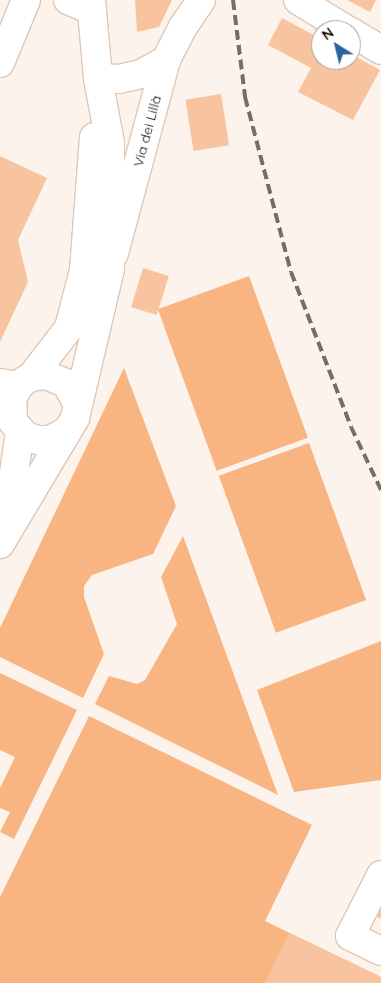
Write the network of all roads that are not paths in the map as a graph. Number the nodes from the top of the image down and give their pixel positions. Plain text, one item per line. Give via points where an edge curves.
1 (26, 0) edge
2 (201, 0) edge
3 (298, 0) edge
4 (83, 3) edge
5 (331, 20) edge
6 (361, 38) edge
7 (381, 50) edge
8 (166, 60) junction
9 (0, 63) edge
10 (98, 78) junction
11 (110, 269) junction
12 (16, 382) edge
13 (76, 403) junction
14 (13, 426) edge
15 (67, 431) junction
16 (0, 520) edge
17 (0, 544) edge
18 (381, 875) edge
19 (372, 947) edge

1 - 9 main road
2 - 8 main road, Via dei Lillà
3 - 5 main road
4 - 10 main road
6 - 7 main road
8 - 10 main road via 141,74 119,79
8 - 11 main road, Via dei Lillà
10 - 11 main road via 110,143
10 - 12 main road via 84,270 69,328
11 - 13 main road
12 - 13 main road via 46,375 60,379 71,389
12 - 14 main road via 10,407
13 - 15 main road via 75,418
14 - 15 main road via 31,438 44,441
14 - 16 main road via 11,492
15 - 17 main road
18 - 19 main road via 350,936

